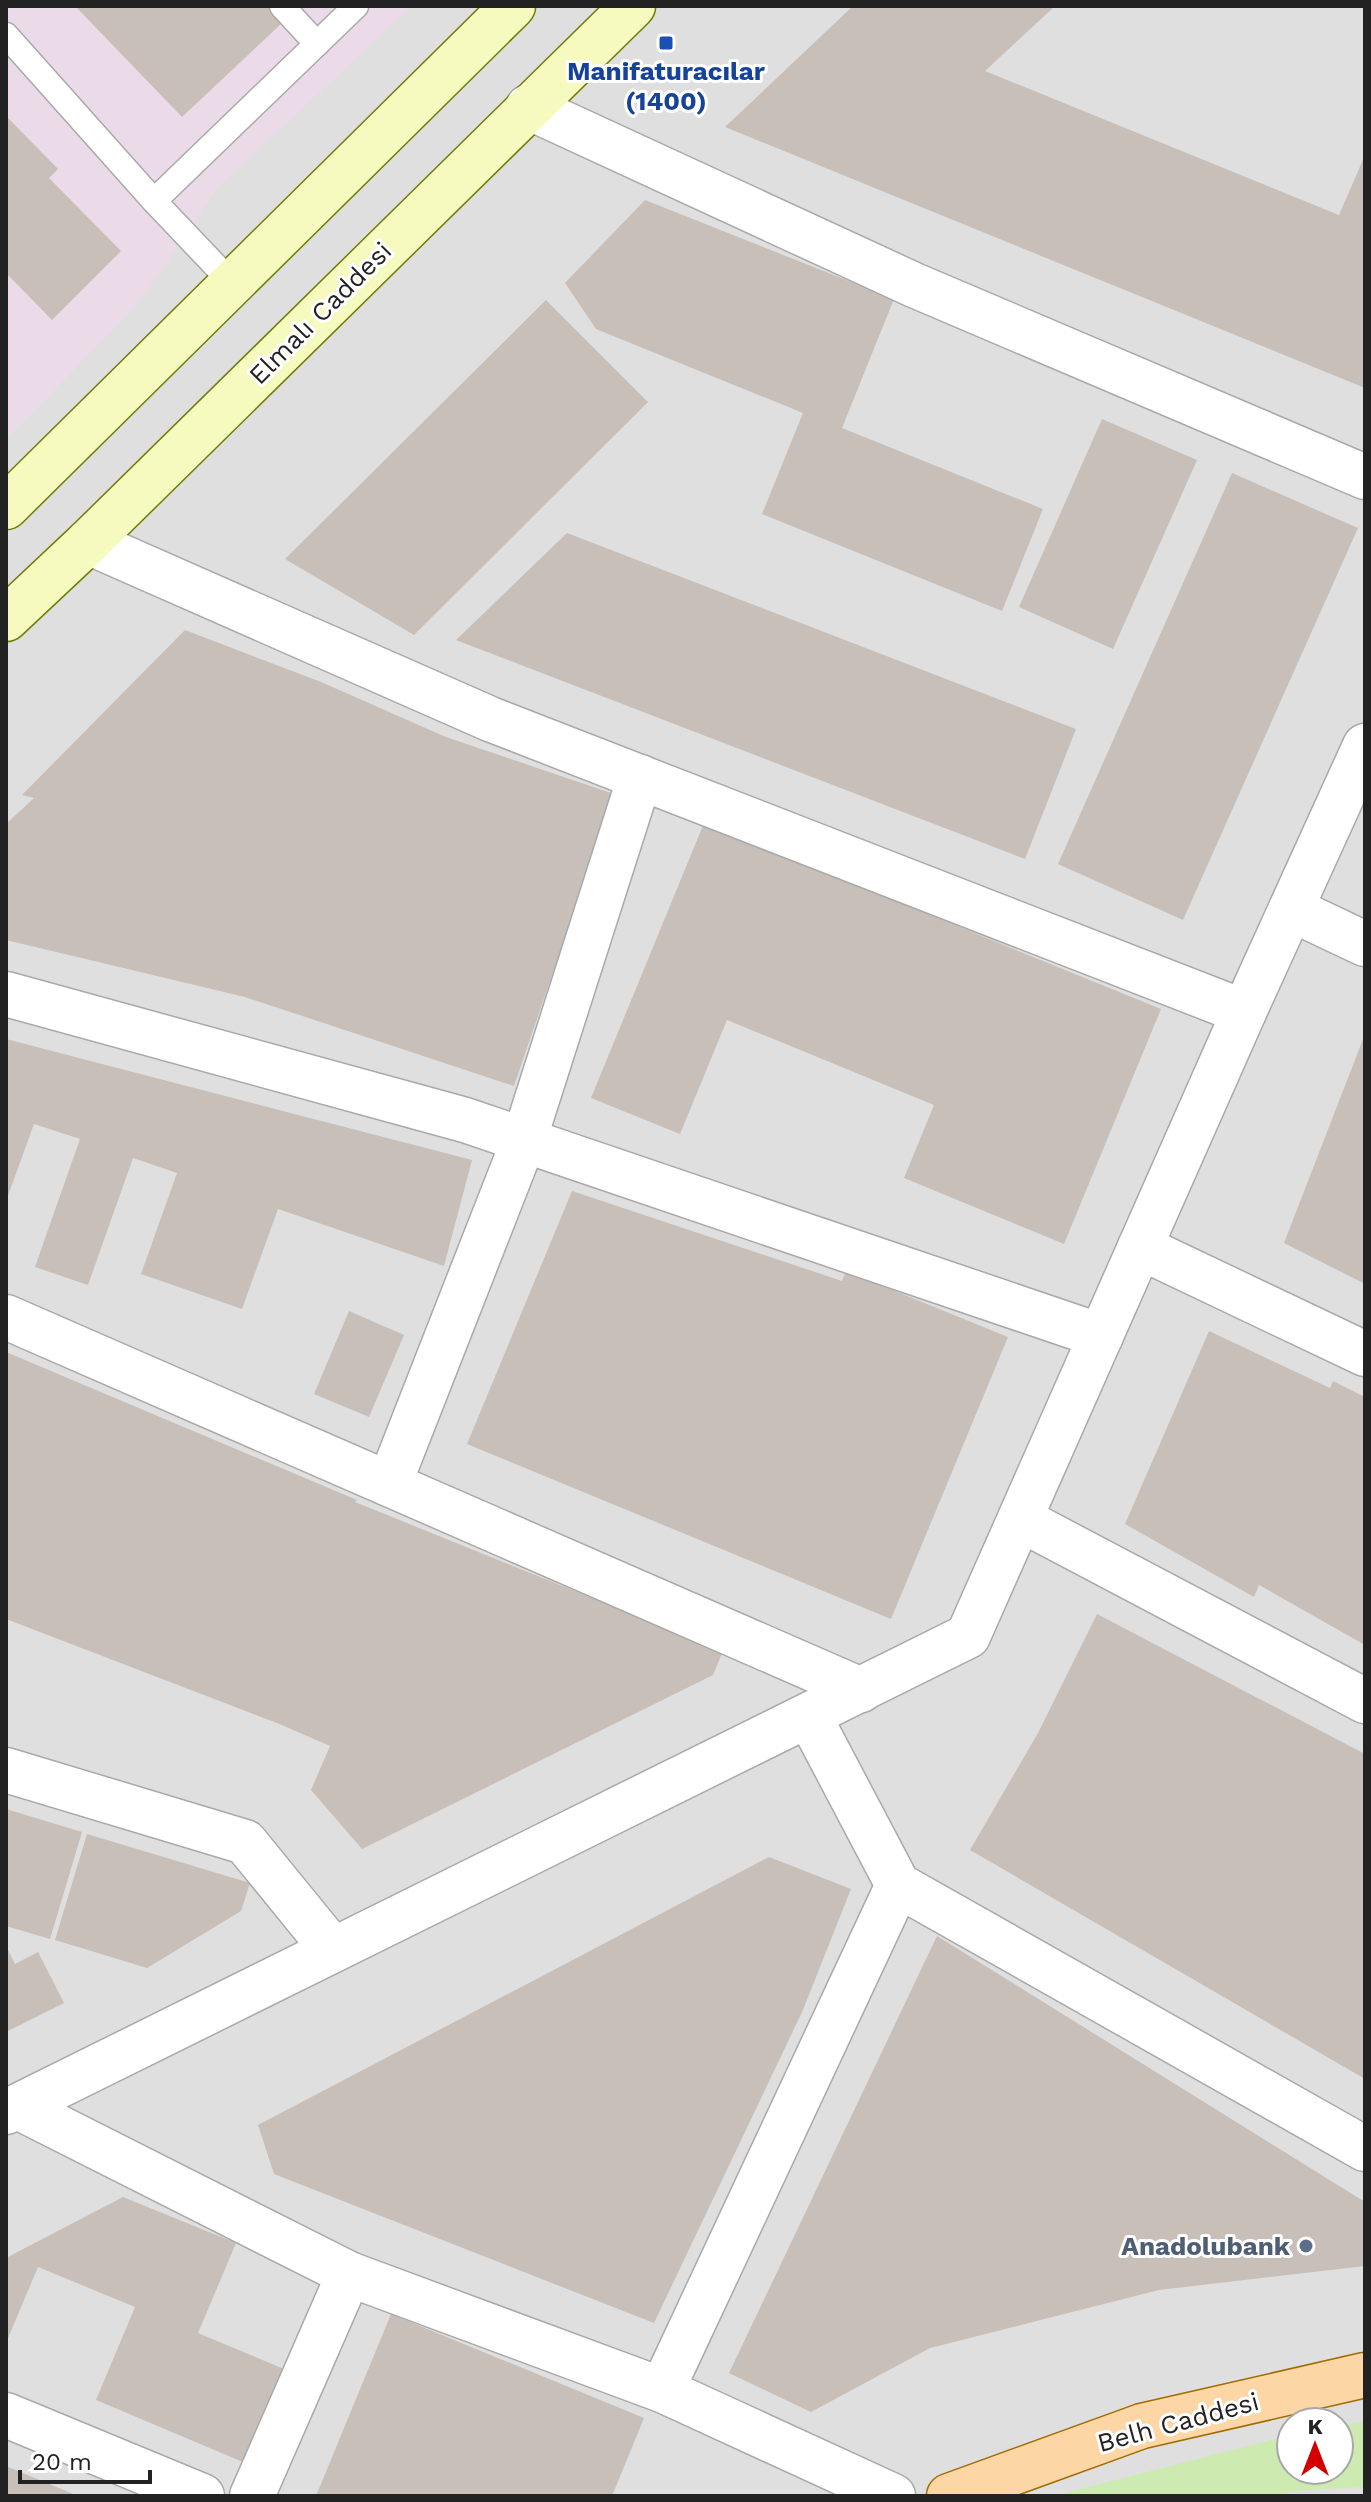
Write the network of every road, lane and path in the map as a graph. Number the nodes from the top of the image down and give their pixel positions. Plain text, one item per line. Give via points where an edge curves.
1 (282, 6) edge
2 (356, 6) edge
3 (513, 6) edge
4 (633, 6) edge
5 (6, 35) edge
6 (317, 44) junction
7 (528, 107) junction
8 (154, 201) junction
9 (231, 282) junction
10 (1365, 477) edge
11 (6, 507) edge
12 (88, 542) junction
13 (6, 619) edge
14 (1365, 746) edge
15 (640, 777) junction
16 (1291, 909) junction
17 (1365, 944) edge
18 (6, 994) edge
19 (1244, 1012) junction
20 (524, 1140) junction
21 (1140, 1247) junction
22 (6, 1317) edge
23 (1101, 1336) junction
24 (1365, 1354) edge
25 (390, 1482) junction
26 (1020, 1519) junction
27 (861, 1690) junction
28 (1365, 1701) edge
29 (809, 1716) junction
30 (6, 1770) edge
31 (898, 1885) junction
32 (333, 1950) junction
33 (12, 2109) edge
34 (1365, 2149) edge
35 (349, 2274) junction
36 (1365, 2375) edge
37 (662, 2390) junction
38 (6, 2415) edge
39 (202, 2496) edge
40 (252, 2496) edge
41 (893, 2496) edge
42 (949, 2496) edge

1 - 6 lane
2 - 6 lane
3 - 9 main road
4 - 7 main road, Elmalı Caddesi
5 - 8 lane
6 - 8 lane
7 - 10 street via 914,285
7 - 12 main road, Elmalı Caddesi
8 - 9 lane
9 - 11 main road
12 - 13 main road, Elmalı Caddesi
12 - 15 street via 490,719
14 - 16 street
15 - 19 street
15 - 20 street
16 - 17 street
16 - 19 street
18 - 20 street
19 - 21 street
20 - 23 street
20 - 25 street
21 - 23 street
21 - 24 street
22 - 25 street
23 - 26 street
25 - 27 street
26 - 27 street via 968,1636
26 - 28 street
27 - 29 street
29 - 31 street
29 - 32 street
30 - 32 street via 245,1842
31 - 34 street
31 - 37 street
32 - 33 street
33 - 35 street
35 - 37 street
35 - 40 street
36 - 42 main road, Belh Caddesi via 1142,2426
37 - 41 street
38 - 39 street

